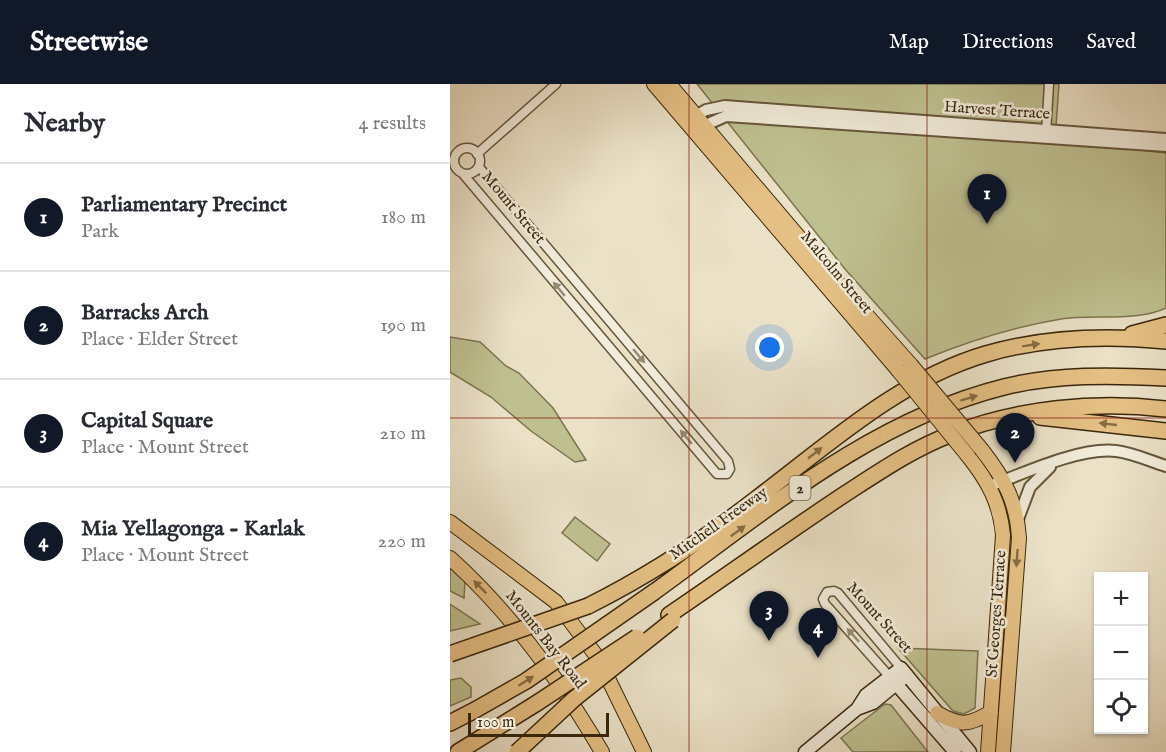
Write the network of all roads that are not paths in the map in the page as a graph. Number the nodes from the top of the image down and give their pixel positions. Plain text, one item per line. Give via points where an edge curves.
1 (556, 84) edge
2 (654, 84) edge
3 (669, 84) edge
4 (1049, 84) edge
5 (695, 123) junction
6 (1046, 134) junction
7 (1166, 139) edge
8 (1166, 146) edge
9 (477, 154) junction
10 (479, 167) junction
11 (463, 174) junction
12 (551, 252) junction
13 (537, 263) junction
14 (1166, 325) edge
15 (617, 330) junction
16 (1121, 337) junction
17 (1166, 340) edge
18 (604, 341) junction
19 (904, 368) junction
20 (1166, 378) edge
21 (1166, 409) edge
22 (1017, 415) junction
23 (1166, 431) edge
24 (1057, 462) junction
25 (1166, 466) edge
26 (1004, 481) junction
27 (990, 486) junction
28 (1018, 519) junction
29 (450, 522) edge
30 (450, 558) edge
31 (648, 584) junction
32 (671, 617) junction
33 (523, 630) junction
34 (450, 644) edge
35 (450, 654) edge
36 (904, 671) junction
37 (577, 678) junction
38 (893, 680) junction
39 (937, 712) junction
40 (990, 712) junction
41 (450, 723) edge
42 (458, 752) edge
43 (506, 752) edge
44 (517, 752) edge
45 (602, 752) edge
46 (644, 752) edge
47 (805, 752) edge
48 (955, 752) edge
49 (970, 752) edge
50 (988, 752) edge
51 (1003, 752) edge

1 - 9 street
2 - 5 main road, Malcolm Street
3 - 5 main road, Malcolm Street
4 - 6 street
5 - 6 street, Harvest Terrace via 712,108 725,106
5 - 19 main road, Malcolm Street
6 - 7 street, Harvest Terrace
6 - 8 street, Harvest Terrace
9 - 10 street
9 - 11 street via 468,148 457,152 453,162
10 - 11 street
10 - 12 street, Mount Street
11 - 13 street, Mount Street
12 - 13 street, Mount Street
12 - 15 street, Mount Street
18 -> 13 street, Mount Street
14 - 16 highway
15 - 18 street
15 -> 18 street, Mount Street via 730,463 727,474 717,474
16 - 17 highway
31 -> 16 highway via 853,424 935,374 1015,347
19 - 26 main road, Malcolm Street, bridge via 982,450
19 - 27 main road, Malcolm Street, bridge
31 -> 20 highway, Mitchell Freeway / 2 via 691,566 832,465 937,408 1004,387 1049,380
21 - 22 highway, 2 via 1091,407
23 -> 22 highway
22 - 32 highway, 2 via 973,426 924,447 865,482
24 - 25 street via 1109,451
24 - 26 street
24 - 28 street via 1036,479
26 - 27 street
26 - 28 main road, St Georges Terrace
27 - 40 main road, St Georges Terrace via 999,507 1003,535
28 -> 51 main road, St Georges Terrace
29 - 46 main road, Mounts Bay Road via 556,602 598,658
45 -> 30 main road, Mounts Bay Road via 564,690 504,610
31 - 33 highway, bridge
41 -> 31 highway, Mitchell Freeway / 2, bridge via 535,675
32 - 37 highway, bridge
32 - 44 highway, bridge
33 - 34 highway, bridge
33 - 35 highway, bridge
36 - 38 main road
38 -> 36 street, Mount Street via 825,604 827,592 838,593
36 - 39 main road, Mount Street
37 - 42 highway, bridge
37 - 43 highway, bridge
38 - 47 main road via 873,703 857,709
38 - 48 main road, Mount Street
39 - 40 main road via 954,723 970,723
39 - 49 main road, Mount Street
40 - 50 main road, St Georges Terrace

